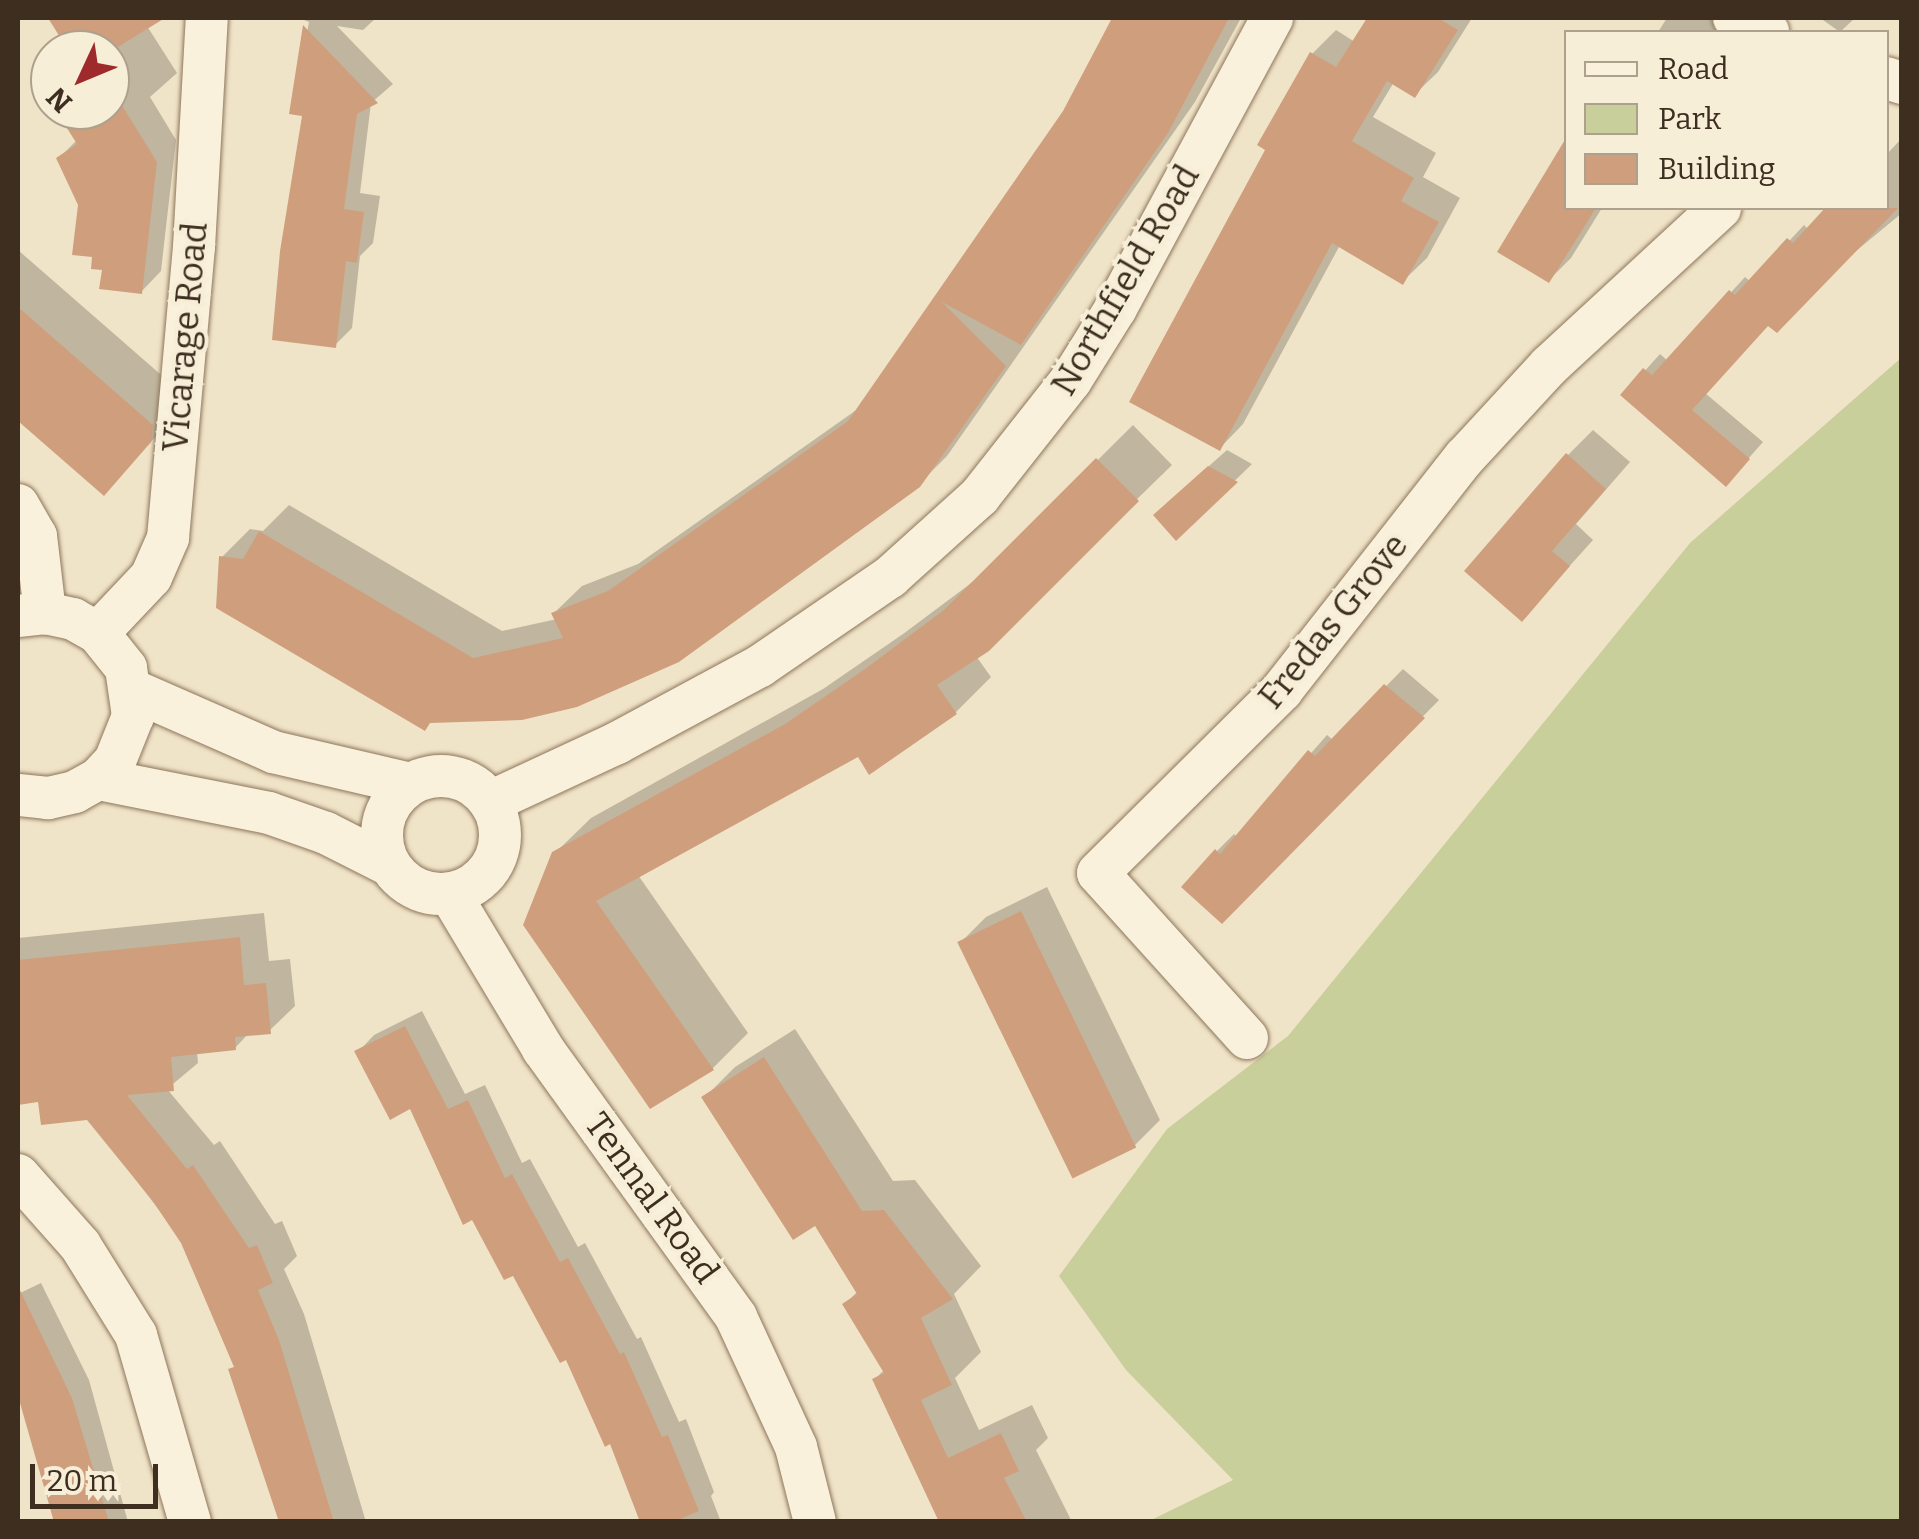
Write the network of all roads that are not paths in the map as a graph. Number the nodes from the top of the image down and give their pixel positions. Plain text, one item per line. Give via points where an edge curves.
1 (207, 18) edge
2 (1272, 18) edge
3 (1734, 18) edge
4 (1763, 30) edge
5 (1718, 210) edge
6 (18, 505) edge
7 (31, 614) edge
8 (98, 633) junction
9 (132, 690) junction
10 (98, 779) junction
11 (410, 784) junction
12 (18, 795) edge
13 (490, 802) junction
14 (389, 865) junction
15 (450, 894) junction
16 (1247, 1038) dead end
17 (18, 1175) edge
18 (190, 1522) edge
19 (816, 1522) edge

1 - 8 street, Vicarage Road via 168,538 151,577
2 - 13 street, Northfield Road via 1116,308 1071,380 979,497 890,578 760,666
3 - 4 street
5 - 16 street, Fredas Grove via 1549,366 1465,457 1282,690 1098,874
6 - 7 street via 36,536
7 - 8 street via 73,619
8 - 9 street via 120,659
9 - 10 street via 127,739
9 - 11 street via 273,752
10 - 12 street via 48,798
10 - 14 street via 269,813 326,832
11 - 13 street via 427,776 463,779
11 - 14 street via 392,799 383,820
13 - 15 street via 500,824 500,848 481,878
14 - 15 street via 414,889
15 - 19 street, Tennal Road via 543,1049 736,1317 796,1447
17 - 18 street via 80,1246 136,1336

